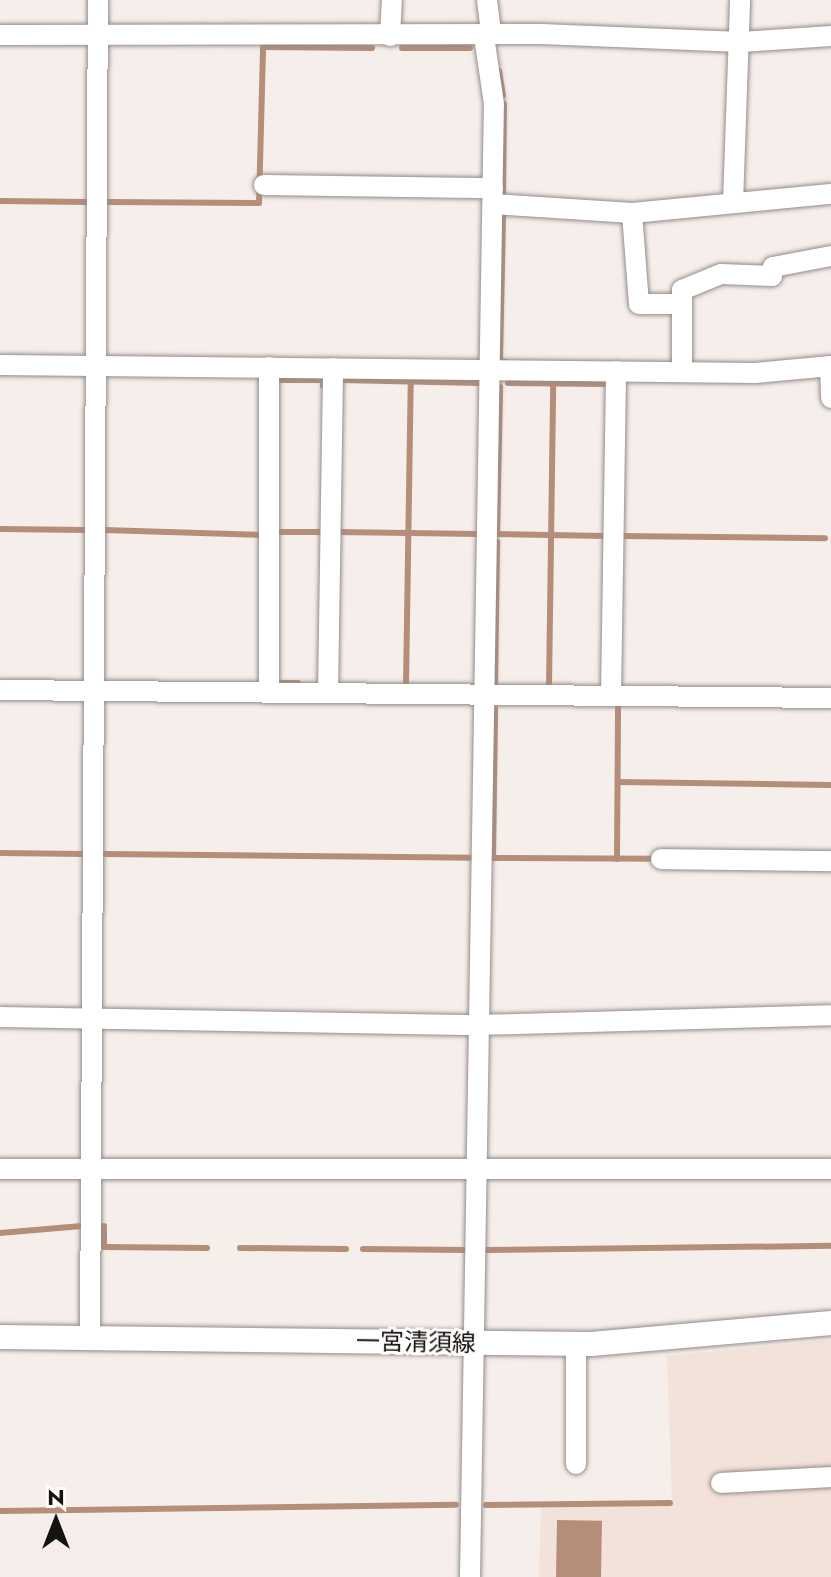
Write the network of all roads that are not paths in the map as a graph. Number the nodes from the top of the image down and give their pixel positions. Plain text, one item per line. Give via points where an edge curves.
1 (98, 0) edge
2 (392, 0) edge
3 (487, 0) edge
4 (740, 0) edge
5 (0, 35) edge
6 (487, 35) junction
7 (98, 36) junction
8 (390, 36) junction
9 (831, 36) edge
10 (741, 42) junction
11 (264, 185) dead end
12 (831, 194) edge
13 (493, 196) junction
14 (733, 203) junction
15 (632, 213) junction
16 (831, 256) edge
17 (682, 304) junction
18 (0, 365) edge
19 (96, 366) junction
20 (831, 366) edge
21 (269, 367) junction
22 (333, 368) junction
23 (491, 369) junction
24 (616, 371) junction
25 (682, 372) junction
26 (831, 398) edge
27 (0, 690) edge
28 (94, 691) junction
29 (269, 692) junction
30 (328, 693) junction
31 (485, 694) junction
32 (611, 695) junction
33 (831, 698) edge
34 (661, 859) dead end
35 (831, 861) edge
36 (831, 1015) edge
37 (0, 1017) edge
38 (92, 1019) junction
39 (478, 1025) junction
40 (0, 1169) edge
41 (91, 1169) junction
42 (831, 1169) edge
43 (476, 1173) junction
44 (831, 1323) edge
45 (0, 1337) edge
46 (90, 1337) junction
47 (473, 1344) junction
48 (576, 1344) junction
49 (576, 1464) dead end
50 (831, 1477) edge
51 (721, 1483) dead end
52 (470, 1577) edge

1 - 7 street
2 - 8 street
3 - 6 street
4 - 10 street
5 - 7 street
6 - 8 street
6 - 10 street
6 - 13 street via 494,104
7 - 8 street
7 - 19 street
9 - 10 street
10 - 14 street
11 - 13 street
12 - 14 street
13 - 15 street
13 - 23 street
14 - 15 street
15 - 17 street via 639,304
16 - 17 street via 773,267 772,276 721,274 682,290
17 - 25 street
18 - 19 street
19 - 21 street
19 - 28 street
20 - 25 street
20 - 26 street
21 - 22 street
21 - 29 street
22 - 23 street
22 - 30 street
23 - 24 street
23 - 31 street
24 - 25 street
24 - 32 street
27 - 28 street
28 - 29 street
28 - 38 street
29 - 30 street
30 - 31 street
31 - 32 street
31 - 39 street
32 - 33 street
34 - 35 street
36 - 39 street
37 - 38 street
38 - 39 street
38 - 41 street
39 - 43 street
40 - 41 street
41 - 43 street
41 - 46 street
42 - 43 street
43 - 47 street
44 - 48 main road, 一宮清須線
45 - 46 main road, 一宮清須線
46 - 47 main road, 一宮清須線
47 - 48 main road, 一宮清須線
47 - 52 street
48 - 49 street
50 - 51 street

